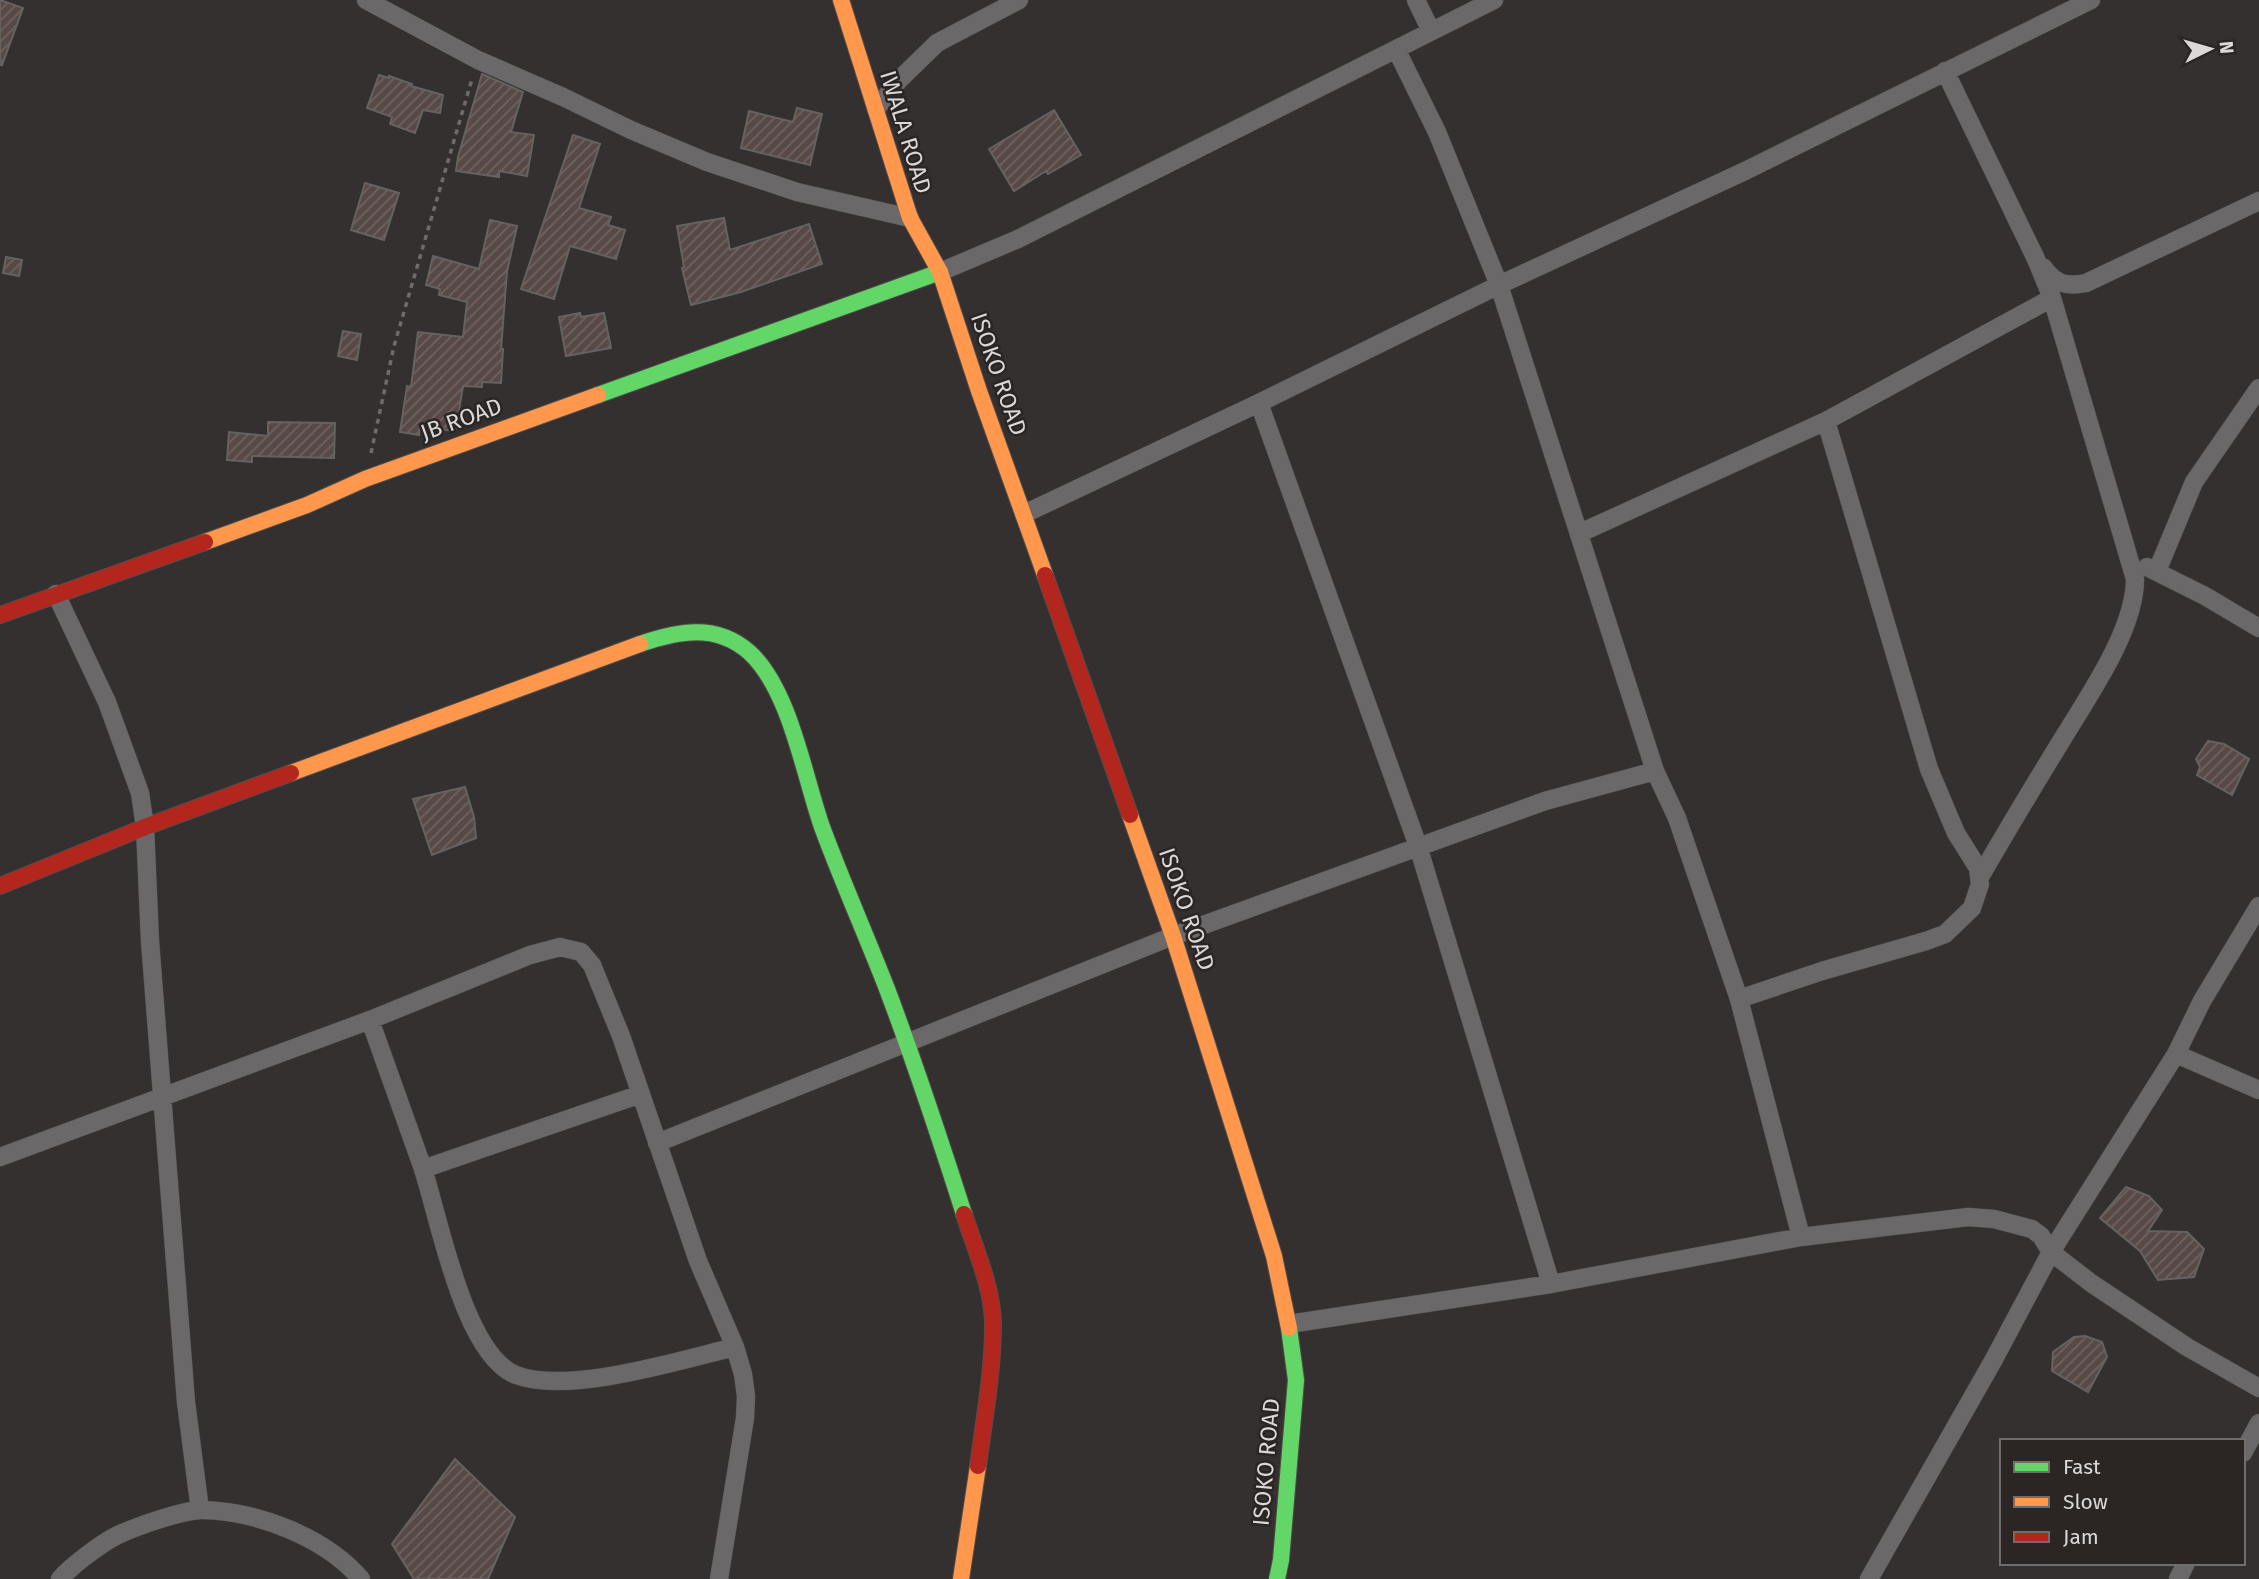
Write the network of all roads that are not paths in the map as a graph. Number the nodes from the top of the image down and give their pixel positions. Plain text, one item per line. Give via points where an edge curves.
1 (366, 0) edge
2 (841, 0) edge
3 (1020, 0) edge
4 (1416, 0) edge
5 (1494, 0) edge
6 (2081, 2) edge
7 (1431, 31) junction
8 (1396, 49) junction
9 (1945, 71) junction
10 (876, 109) junction
11 (2259, 201) edge
12 (910, 218) junction
13 (2036, 259) junction
14 (940, 272) junction
15 (1499, 285) junction
16 (2052, 298) junction
17 (2259, 388) edge
18 (1259, 403) junction
19 (1826, 421) junction
20 (1024, 514) junction
21 (1580, 533) junction
22 (2131, 561) junction
23 (2157, 571) junction
24 (55, 594) junction
25 (0, 615) edge
26 (2259, 628) edge
27 (1655, 771) junction
28 (145, 827) junction
29 (1418, 846) junction
30 (1980, 877) junction
31 (0, 886) edge
32 (2259, 906) edge
33 (1173, 936) junction
34 (1739, 999) junction
35 (370, 1020) junction
36 (906, 1042) junction
37 (2176, 1054) junction
38 (2259, 1090) edge
39 (641, 1094) junction
40 (163, 1095) junction
41 (657, 1143) junction
42 (0, 1157) edge
43 (423, 1169) junction
44 (1801, 1237) junction
45 (2051, 1252) junction
46 (1551, 1284) junction
47 (1289, 1325) junction
48 (736, 1347) junction
49 (2259, 1388) edge
50 (2259, 1423) edge
51 (2245, 1449) edge
52 (200, 1510) junction
53 (60, 1579) edge
54 (361, 1579) edge
55 (719, 1579) edge
56 (961, 1579) edge
57 (1277, 1579) edge
58 (1868, 1579) edge

1 - 12 street via 478,60 707,162 797,192
2 - 10 street, IWALA ROAD
3 - 10 street via 937,43
4 - 7 street
5 - 7 street
6 - 9 street
7 - 8 street
8 - 14 street via 1018,239
8 - 15 street via 1437,132
9 - 13 street
9 - 15 street
10 - 12 street, IWALA ROAD
11 - 13 street via 2086,283 2061,284
12 - 14 street, IWALA ROAD
13 - 16 street
14 - 20 street, ISOKO ROAD
14 - 24 street, JB ROAD
15 - 18 street
15 - 21 street
16 - 19 street
16 - 22 street
17 - 23 street via 2194,482
18 - 20 street
18 - 29 street
19 - 21 street
19 - 30 street via 1929,769
20 - 33 street, ISOKO ROAD
21 - 27 street
22 - 23 street
22 - 30 street via 2135,594 2120,636
23 - 26 street
24 - 25 street, JB ROAD
24 - 28 street via 127,753
27 - 29 street via 1545,801
27 - 34 street via 1677,818
28 - 31 street
28 - 36 street via 620,651 696,630 720,633 751,653 788,719 821,823
28 - 40 street
29 - 33 street
29 - 46 street
30 - 34 street via 1972,908 1945,934
32 - 37 street
33 - 36 street
33 - 47 street, ISOKO ROAD via 1274,1256
34 - 44 street
35 - 39 street via 530,955 570,948 581,952 592,965
35 - 40 street
35 - 43 street
36 - 41 street
36 - 56 street via 986,1283 993,1323
37 - 38 street
37 - 45 street
39 - 41 street
39 - 43 street
40 - 42 street
40 - 52 street via 186,1402
41 - 48 street via 698,1261
43 - 48 street via 470,1319 486,1348 514,1374 557,1381 600,1377
44 - 45 street via 1968,1217 2032,1229
44 - 46 street
45 - 49 street via 2187,1347
45 - 58 street
46 - 47 street
47 - 57 street, ISOKO ROAD via 1296,1380
48 - 55 street via 746,1396 745,1418
50 - 51 street
52 - 53 street via 118,1534
52 - 54 street via 238,1514 297,1531 349,1564

